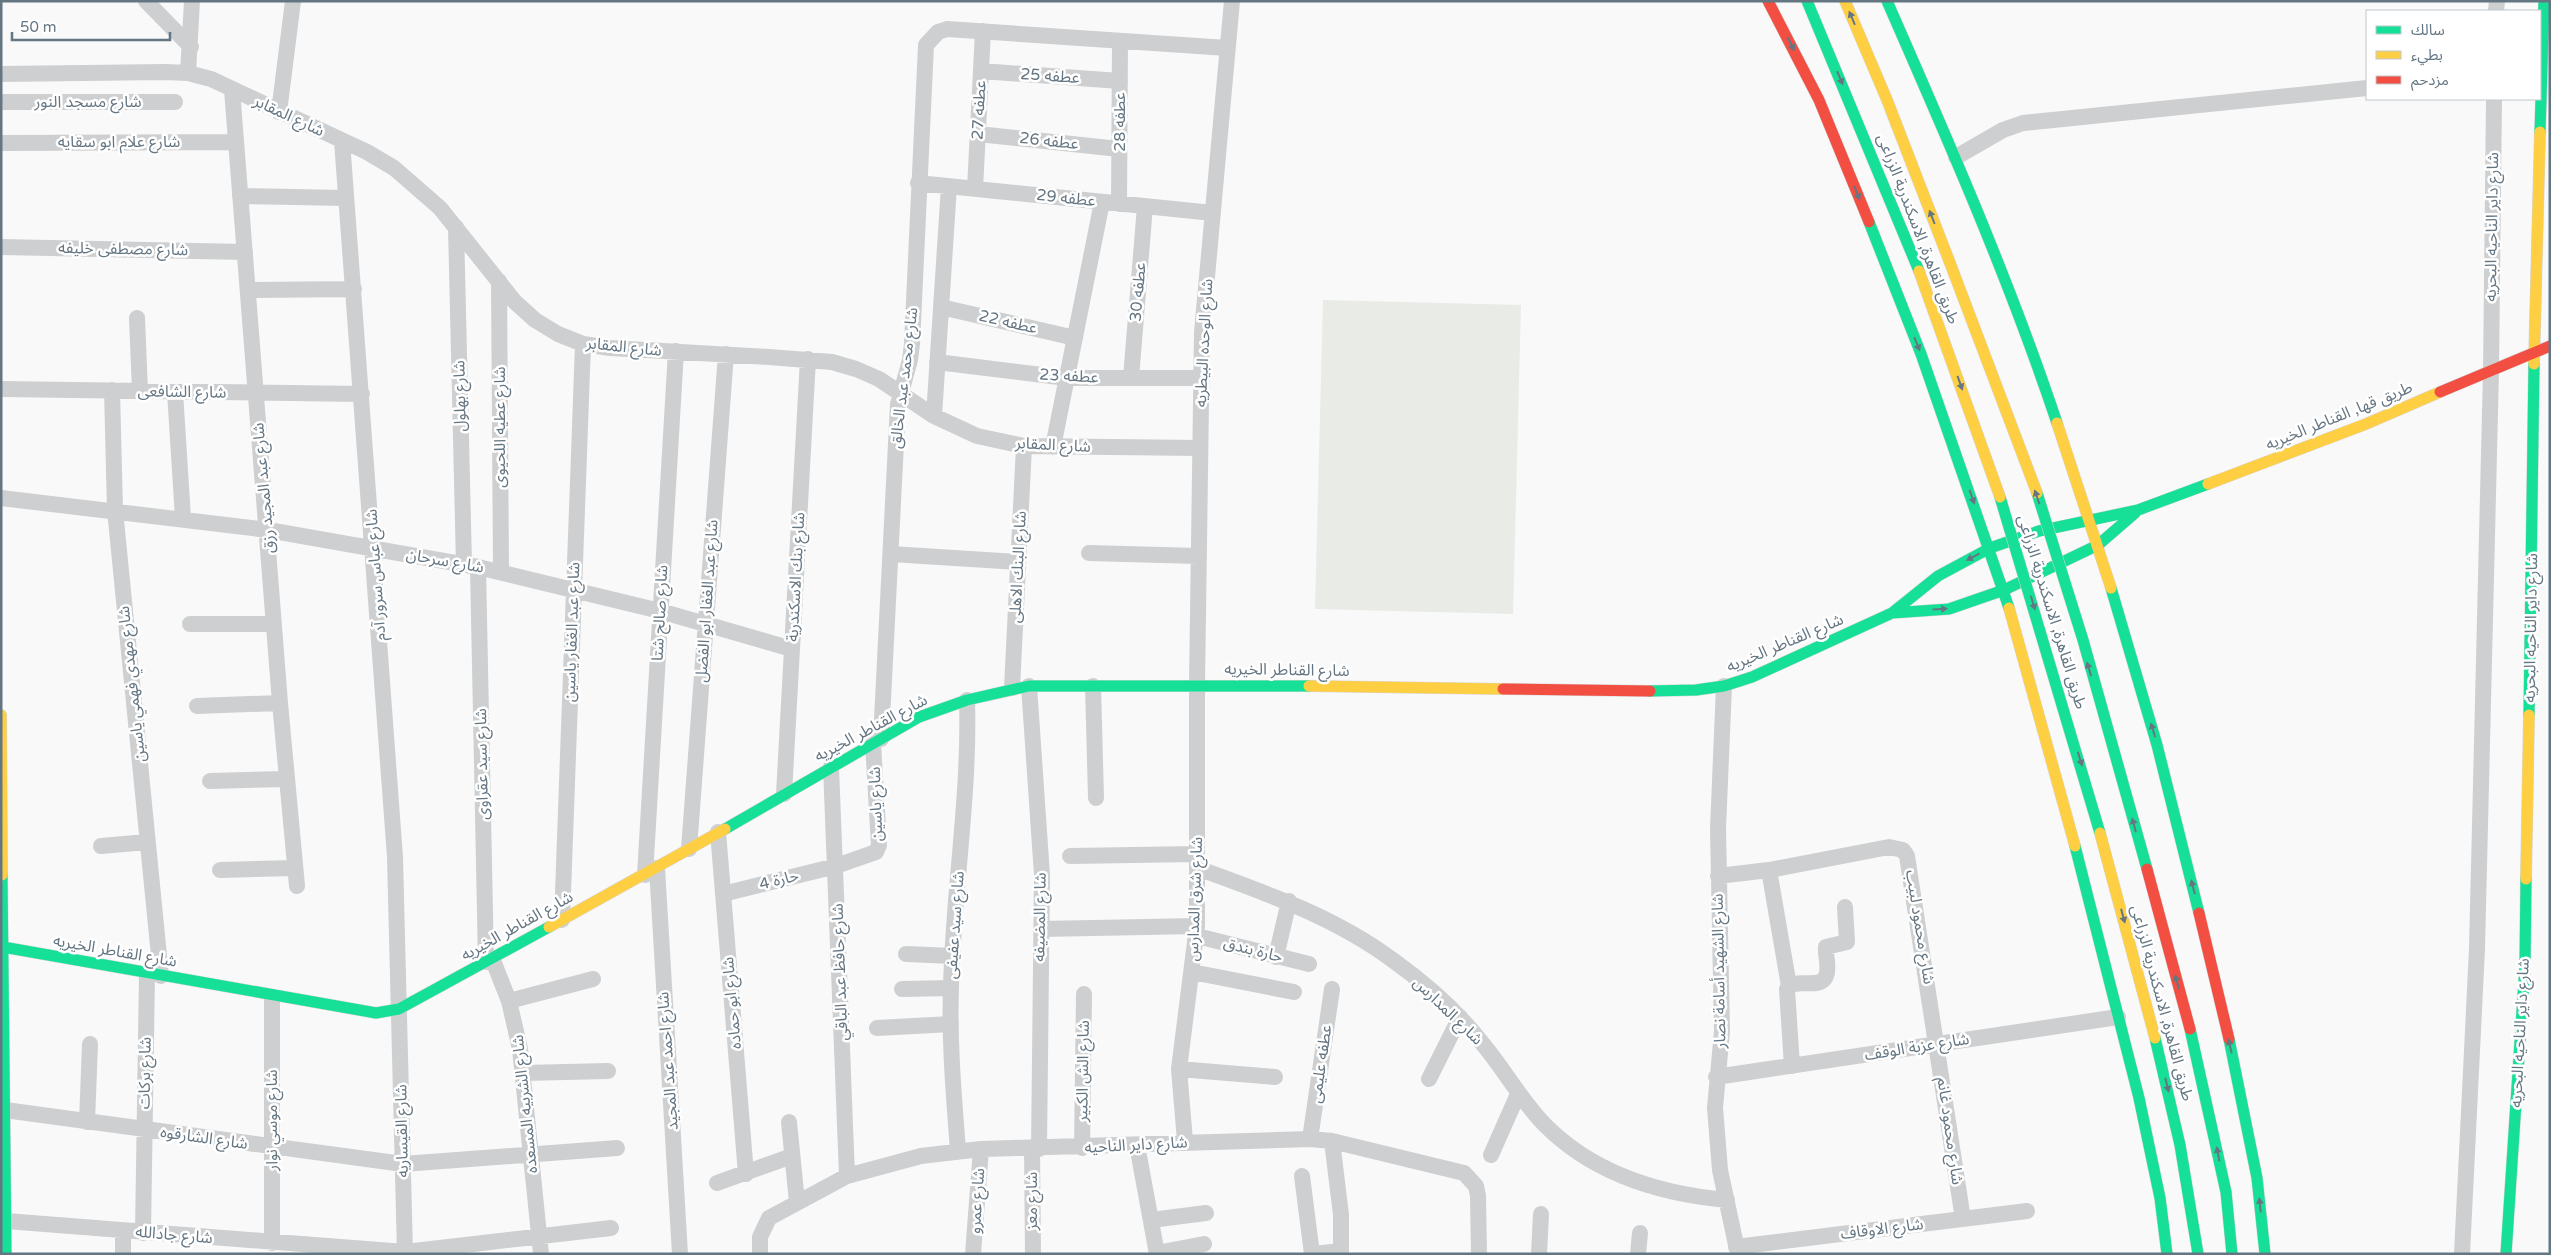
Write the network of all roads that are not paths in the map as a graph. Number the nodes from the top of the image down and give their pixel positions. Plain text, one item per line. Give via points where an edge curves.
1 (146, 1) edge
2 (192, 1) edge
3 (293, 1) edge
4 (1232, 1) edge
5 (1768, 1) edge
6 (1807, 1) edge
7 (1845, 1) edge
8 (1887, 1) edge
9 (2544, 1) edge
10 (983, 32) junction
11 (1120, 41) junction
12 (191, 47) junction
13 (1227, 48) junction
14 (981, 71) junction
15 (188, 73) junction
16 (1, 74) edge
17 (1120, 81) junction
18 (2541, 82) edge
19 (2366, 88) edge
20 (232, 90) junction
21 (2494, 100) edge
22 (2540, 100) edge
23 (1, 102) edge
24 (175, 102) dead end
25 (279, 112) junction
26 (978, 134) junction
27 (342, 141) junction
28 (236, 142) junction
29 (1, 143) edge
30 (1119, 150) junction
31 (1956, 156) junction
32 (918, 183) junction
33 (949, 186) junction
34 (975, 189) junction
35 (240, 196) junction
36 (346, 198) junction
37 (1102, 202) junction
38 (1119, 204) junction
39 (1145, 206) junction
40 (1213, 213) junction
41 (456, 227) junction
42 (1, 247) edge
43 (245, 252) junction
44 (499, 281) junction
45 (354, 289) junction
46 (248, 290) junction
47 (941, 307) junction
48 (137, 318) dead end
49 (1075, 338) junction
50 (582, 344) junction
51 (2550, 346) edge
52 (676, 351) junction
53 (726, 354) junction
54 (2531, 354) junction
55 (808, 359) junction
56 (937, 362) junction
57 (2493, 370) junction
58 (1067, 378) junction
59 (1131, 378) junction
60 (1201, 378) junction
61 (1, 389) edge
62 (112, 390) junction
63 (140, 391) junction
64 (175, 392) junction
65 (900, 392) junction
66 (256, 393) junction
67 (362, 394) junction
68 (934, 416) junction
69 (1024, 446) junction
70 (1053, 446) junction
71 (1200, 448) junction
72 (1, 498) edge
73 (115, 510) junction
74 (2138, 510) junction
75 (183, 518) junction
76 (2088, 521) junction
77 (268, 530) junction
78 (2098, 545) junction
79 (374, 548) junction
80 (1990, 548) junction
81 (1089, 553) dead end
82 (891, 554) junction
83 (1199, 556) junction
84 (1018, 562) junction
85 (471, 566) junction
86 (501, 572) junction
87 (574, 589) junction
88 (2004, 590) junction
89 (660, 611) junction
90 (1892, 613) junction
91 (190, 624) dead end
92 (274, 624) junction
93 (706, 624) junction
94 (792, 649) junction
95 (1197, 685) junction
96 (1029, 686) junction
97 (1093, 686) junction
98 (1724, 686) junction
99 (1012, 688) junction
100 (967, 700) junction
101 (280, 703) junction
102 (198, 706) dead end
103 (1, 715) edge
104 (877, 741) junction
105 (831, 767) junction
106 (287, 779) junction
107 (210, 782) dead end
108 (784, 794) junction
109 (1096, 798) dead end
110 (718, 832) junction
111 (148, 842) junction
112 (101, 846) dead end
113 (689, 849) junction
114 (1070, 856) dead end
115 (1197, 861) junction
116 (836, 866) junction
117 (295, 868) junction
118 (220, 870) dead end
119 (1769, 870) junction
120 (651, 871) junction
121 (1718, 876) junction
122 (297, 886) dead end
123 (723, 894) junction
124 (1289, 901) junction
125 (1845, 907) dead end
126 (562, 920) junction
127 (1040, 928) junction
128 (1197, 931) junction
129 (3, 947) junction
130 (906, 954) dead end
131 (953, 956) junction
132 (1276, 957) junction
133 (489, 960) junction
134 (1309, 964) dead end
135 (1192, 972) junction
136 (154, 975) junction
137 (593, 979) dead end
138 (1789, 986) junction
139 (950, 988) junction
140 (902, 989) dead end
141 (1332, 989) dead end
142 (1294, 992) dead end
143 (1084, 994) dead end
144 (272, 997) junction
145 (509, 1002) junction
146 (399, 1009) junction
147 (1460, 1017) junction
148 (2118, 1017) junction
149 (951, 1024) junction
150 (877, 1028) dead end
151 (90, 1044) dead end
152 (1937, 1044) junction
153 (1792, 1066) junction
154 (1179, 1069) junction
155 (608, 1071) dead end
156 (523, 1073) junction
157 (1275, 1077) dead end
158 (1716, 1077) junction
159 (1429, 1079) dead end
160 (1518, 1094) junction
161 (5, 1110) junction
162 (87, 1122) junction
163 (789, 1122) dead end
164 (144, 1130) junction
165 (1310, 1139) junction
166 (1332, 1141) junction
167 (1185, 1142) junction
168 (1137, 1145) junction
169 (272, 1148) junction
170 (617, 1148) dead end
171 (1082, 1148) junction
172 (981, 1149) junction
173 (1036, 1149) junction
174 (958, 1151) junction
175 (531, 1155) junction
176 (1491, 1155) dead end
177 (792, 1156) junction
178 (403, 1164) junction
179 (746, 1174) junction
180 (848, 1176) junction
181 (1302, 1176) dead end
182 (717, 1183) dead end
183 (1728, 1200) junction
184 (797, 1202) junction
185 (2027, 1211) dead end
186 (1206, 1213) dead end
187 (1541, 1214) dead end
188 (1963, 1219) junction
189 (1151, 1220) junction
190 (6, 1221) junction
191 (611, 1228) dead end
192 (123, 1231) junction
193 (142, 1232) junction
194 (1640, 1233) dead end
195 (539, 1236) junction
196 (272, 1243) junction
197 (1204, 1244) dead end
198 (1737, 1250) edge
199 (1341, 1252) edge
200 (405, 1253) edge
201 (6, 1254) edge
202 (124, 1254) edge
203 (540, 1254) edge
204 (680, 1254) edge
205 (760, 1254) edge
206 (973, 1254) edge
207 (1033, 1254) edge
208 (1157, 1254) edge
209 (1313, 1254) edge
210 (1479, 1254) edge
211 (1539, 1254) edge
212 (1638, 1254) edge
213 (2167, 1254) edge
214 (2198, 1254) edge
215 (2232, 1254) edge
216 (2265, 1254) edge
217 (2462, 1254) edge
218 (2506, 1254) edge

1 - 12 street
2 - 12 street
3 - 25 street
4 - 13 street, شارع الوحده البيطريه
5 -> 80 main road via 1819,100 1853,182
6 -> 214 main road, طريق القاهرة, الاسكندرية الزراعى, bridge via 1919,271 2012,535 2088,787 2155,1038 2175,1116
215 -> 7 main road, طريق القاهرة, الاسكندرية الزراعى, bridge via 2226,1192 2190,1029 2043,513 2003,398
8 - 31 main road
9 - 18 main road, شارع داير الناحيه البحريه
10 - 11 street
10 - 14 street, عطفه 27
10 - 32 street, شارع محمد عبد الخالق via 947,29 931,37 924,54
11 - 13 street
11 - 17 street, عطفه 28
12 - 15 street
13 - 40 street, شارع الوحده البيطريه
14 - 17 street, عطفه 25
14 - 26 street, عطفه 27
15 - 16 street, شارع المقابر
15 - 20 street, شارع المقابر via 211,79
17 - 30 street, عطفه 28
19 - 31 street via 2023,123 2003,130
20 - 25 street, شارع المقابر
20 - 28 street, شارع عبد المجيد رزق
21 - 57 street, شارع داير الناحيه البحريه
22 - 54 main road, شارع داير الناحيه البحريه
23 - 24 street, شارع مسجد النور
25 - 27 street, شارع المقابر
26 - 30 street, عطفه 26
26 - 34 street, عطفه 27
27 - 36 street, شارع عباس سرور آدم
27 - 41 street, شارع المقابر via 400,173 435,203
28 - 29 street, شارع علام ابو سقايه
28 - 35 street, شارع عبد المجيد رزق
30 - 38 street, عطفه 28
31 - 76 main road via 2044,386
32 - 33 street, عطفه 29
32 - 65 street, شارع محمد عبد الخالق via 912,344
33 - 34 street, عطفه 29
33 - 47 street
34 - 37 street, عطفه 29
35 - 36 street
35 - 43 street, شارع عبد المجيد رزق
36 - 45 street, شارع عباس سرور آدم
37 - 38 street, عطفه 29
37 - 49 street
38 - 39 street, عطفه 29
39 - 40 street, عطفه 29
39 - 59 street, عطفه 30
40 - 60 street, شارع الوحده البيطريه
41 - 44 street, شارع المقابر
41 - 85 street, شارع بهلول
42 - 43 street, شارع مصطفى خليفه
43 - 46 street, شارع عبد المجيد رزق
44 - 50 street, شارع المقابر via 535,320
44 - 86 street, شارع عطيه اللحيوى
45 - 46 street
45 - 67 street, شارع عباس سرور آدم
46 - 66 street, شارع عبد المجيد رزق
47 - 49 street, عطفه 22
47 - 56 street
48 - 63 street
49 - 58 street
50 - 52 street, شارع المقابر
50 - 87 street, شارع عبد الغفار ياسين
51 - 54 main road, طريق قها, القناطر الخيريه
52 - 53 street, شارع المقابر
52 - 89 street, شارع صالح شتا
53 - 55 street, شارع المقابر
53 - 93 street, شارع عبد الغفار ابو الفضل
54 - 57 main road, طريق قها, القناطر الخيريه
54 - 218 main road, شارع داير الناحيه البحريه via 2525,966
55 - 65 street, شارع المقابر via 856,369
55 - 94 street, شارع بنك الاسكندرية
56 - 58 street, عطفه 23
56 - 68 street
57 - 74 main road, طريق قها, القناطر الخيريه via 2267,463
57 - 217 street, شارع داير الناحيه البحريه via 2477,949
58 - 59 street, عطفه 23
58 - 70 street
59 - 60 street, عطفه 23
60 - 71 street, شارع الوحده البيطريه
61 - 62 street, شارع الشافعى
62 - 63 street, شارع الشافعى
62 - 73 street, شارع مهدي فهمي ياسين
63 - 64 street, شارع الشافعى
64 - 66 street, شارع الشافعى
64 - 75 street
65 - 68 street, شارع المقابر
65 - 82 street, شارع محمد عبد الخالق
66 - 67 street, شارع الشافعى
66 - 77 street, شارع عبد المجيد رزق
67 - 79 street, شارع عباس سرور آدم
68 - 69 street, شارع المقابر via 977,436
69 - 70 street, شارع المقابر
69 - 84 street, شارع البنك الاهلى
70 - 71 street, شارع المقابر
71 - 83 street, شارع الوحده البيطريه
72 - 73 street, شارع سرحان
73 - 75 street, شارع سرحان
73 - 111 street, شارع مهدي فهمي ياسين
74 - 76 main road, شارع القناطر الخيريه
74 - 78 main road, شارع القناطر الخيريه
75 - 77 street, شارع سرحان
76 - 78 main road
76 - 80 main road, شارع القناطر الخيريه via 2038,531
77 - 79 street, شارع سرحان
77 - 92 street, شارع عبد المجيد رزق
78 - 88 main road, شارع القناطر الخيريه
216 -> 78 main road via 2257,1178 2242,1097 2204,933 2157,745
79 - 85 street, شارع سرحان
79 - 146 street, شارع عباس سرور آدم via 395,857
80 - 88 main road
80 -> 90 main road, شارع القناطر الخيريه via 1938,576
81 - 83 street
82 - 84 street
82 - 104 street, شارع محمد عبد الخالق
83 - 95 street, شارع الوحده البيطريه
84 - 99 street, شارع البنك الاهلى
85 - 86 street, شارع سرحان
85 - 133 street, شارع سيد عقراوى
86 - 87 street, شارع سرحان
87 - 89 street, شارع سرحان
87 - 126 street, شارع عبد الغفار ياسين
90 -> 88 main road, شارع القناطر الخيريه via 1949,609
88 - 148 main road
89 - 93 street, شارع سرحان
89 - 120 street, شارع صالح شتا
90 - 98 main road, شارع القناطر الخيريه via 1752,677
91 - 92 street
92 - 101 street, شارع عبد المجيد رزق
93 - 94 street, شارع سرحان
93 - 113 street, شارع عبد الغفار ابو الفضل
94 - 108 street, شارع بنك الاسكندرية
95 - 97 main road, شارع القناطر الخيريه
95 - 98 main road, شارع القناطر الخيريه via 1668,690
95 - 115 street, شارع شرق المدارس
96 - 97 main road, شارع القناطر الخيريه
96 - 99 main road, شارع القناطر الخيريه
96 - 127 street, شارع المضيفه via 1042,875
97 - 109 street
98 - 121 street, شارع الشهيد أسامة نصار via 1718,781
99 - 100 main road, شارع القناطر الخيريه
100 - 104 main road, شارع القناطر الخيريه via 919,717
100 - 131 street, شارع سيد عفيفى via 967,781
101 - 102 street
101 - 106 street, شارع عبد المجيد رزق
103 - 129 main road
104 - 105 main road, شارع القناطر الخيريه
104 - 116 street, شارع ياسين via 879,845 872,854
105 - 108 main road, شارع القناطر الخيريه
105 - 116 street, شارع حافظ عبد الباقي
106 - 107 street
106 - 117 street, شارع عبد المجيد رزق
108 - 110 main road, شارع القناطر الخيريه
110 - 113 main road, شارع القناطر الخيريه
110 - 123 street, شارع ابو حماده
111 - 112 street
111 - 136 street, شارع مهدي فهمي ياسين
113 - 120 main road, شارع القناطر الخيريه
114 - 115 street
115 - 124 street, شارع المدارس
115 - 128 street, شارع شرق المدارس
116 - 123 street, حارة 4
116 - 180 street, شارع حافظ عبد الباقي
117 - 118 street
117 - 122 street, شارع عبد المجيد رزق
119 - 121 street, شارع محمود لبيب
119 - 138 street
119 - 152 street, شارع محمود لبيب via 1889,847 1903,850 1910,863
120 - 126 main road, شارع القناطر الخيريه
120 - 204 street, شارع احمد عبد المجيد
121 - 158 street, شارع الشهيد أسامة نصار via 1722,1031
123 - 179 street, شارع ابو حماده
124 - 132 street
124 - 147 street, شارع المدارس via 1349,931 1394,961
125 - 138 street via 1847,942 1826,947 1825,979
126 - 133 main road, شارع القناطر الخيريه
127 - 128 street, حارة بندق
127 - 173 street, شارع المضيفه
128 - 132 street, حارة بندق
128 - 135 street, شارع شرق المدارس
129 - 136 main road, شارع القناطر الخيريه
129 - 161 main road
130 - 131 street
131 - 139 street, شارع سيد عفيفى
132 - 134 street, حارة بندق
133 - 145 street, شارع الشربيه المسعده
133 - 146 main road, شارع القناطر الخيريه
135 - 142 street
135 - 154 street, شارع شرق المدارس
136 - 144 main road, شارع القناطر الخيريه
136 - 164 street, شارع بركات
137 - 145 street
138 - 153 street
139 - 140 street
139 - 149 street, شارع سيد عفيفى
141 - 165 street, عطفه عليمى
143 - 171 street, شارع الش الكبير
144 - 146 main road, شارع القناطر الخيريه via 376,1013
144 - 169 street, شارع موسي نوار
145 - 156 street, شارع الشربيه المسعده
146 - 178 street, شارع القيساريه
147 - 159 street
147 - 160 street, شارع المدارس via 1501,1067
148 - 152 street, شارع عزبة الوقف
148 - 213 main road via 2160,1198
149 - 150 street
149 - 174 street, شارع سيد عفيفى
151 - 162 street
152 - 153 street, شارع عزبة الوقف
152 - 188 street, شارع محمود غانم
153 - 158 street, شارع عزبة الوقف
154 - 157 street
154 - 167 street, شارع شرق المدارس
155 - 156 street
156 - 175 street, شارع الشربيه المسعده
158 - 183 street, شارع الشهيد أسامة نصار via 1716,1140
160 - 176 street
160 - 183 street, شارع المدارس via 1545,1125 1610,1171 1656,1189
161 - 162 street, شارع الشارقوه
161 - 190 main road
162 - 164 street, شارع الشارقوه
163 - 177 street
164 - 169 street, شارع الشارقوه
164 - 193 street, شارع بركات
165 - 166 street, شارع داير الناحيه
165 - 167 street, شارع داير الناحيه
166 - 199 street via 1341,1215
166 - 210 street, شارع داير الناحيه via 1464,1173 1476,1186 1478,1196
167 - 168 street, شارع داير الناحيه
168 - 171 street, شارع داير الناحيه
168 - 189 street
169 - 178 street, شارع الشارقوه
169 - 196 street, شارع موسي نوار
170 - 175 street, شارع الشارقوه
171 - 173 street, شارع داير الناحيه
172 - 173 street, شارع داير الناحيه
172 - 174 street, شارع داير الناحيه
172 - 206 street, شارع عمرو
173 - 207 street, شارع معز
174 - 180 street, شارع داير الناحيه via 921,1156
175 - 178 street, شارع الشارقوه
175 - 195 street, شارع الشربيه المسعده
177 - 179 street
177 - 184 street
178 - 200 street, شارع القيساريه
179 - 182 street
180 - 184 street, شارع داير الناحيه
181 - 209 street
183 - 198 street, شارع الشهيد أسامة نصار
184 - 205 street, شارع داير الناحيه via 769,1218 760,1237
185 - 188 street, شارع الاوقاف
186 - 189 street
187 - 211 street
188 - 198 street, شارع الاوقاف
189 - 208 street
190 - 192 street, شارع جادالله
190 - 201 main road
191 - 195 street, شارع جادالله
192 - 193 street, شارع جادالله
192 - 202 street
193 - 196 street, شارع جادالله
194 - 212 street
195 - 200 street, شارع جادالله
195 - 203 street, شارع الشربيه المسعده
196 - 200 street, شارع جادالله
197 - 208 street
199 - 209 street

